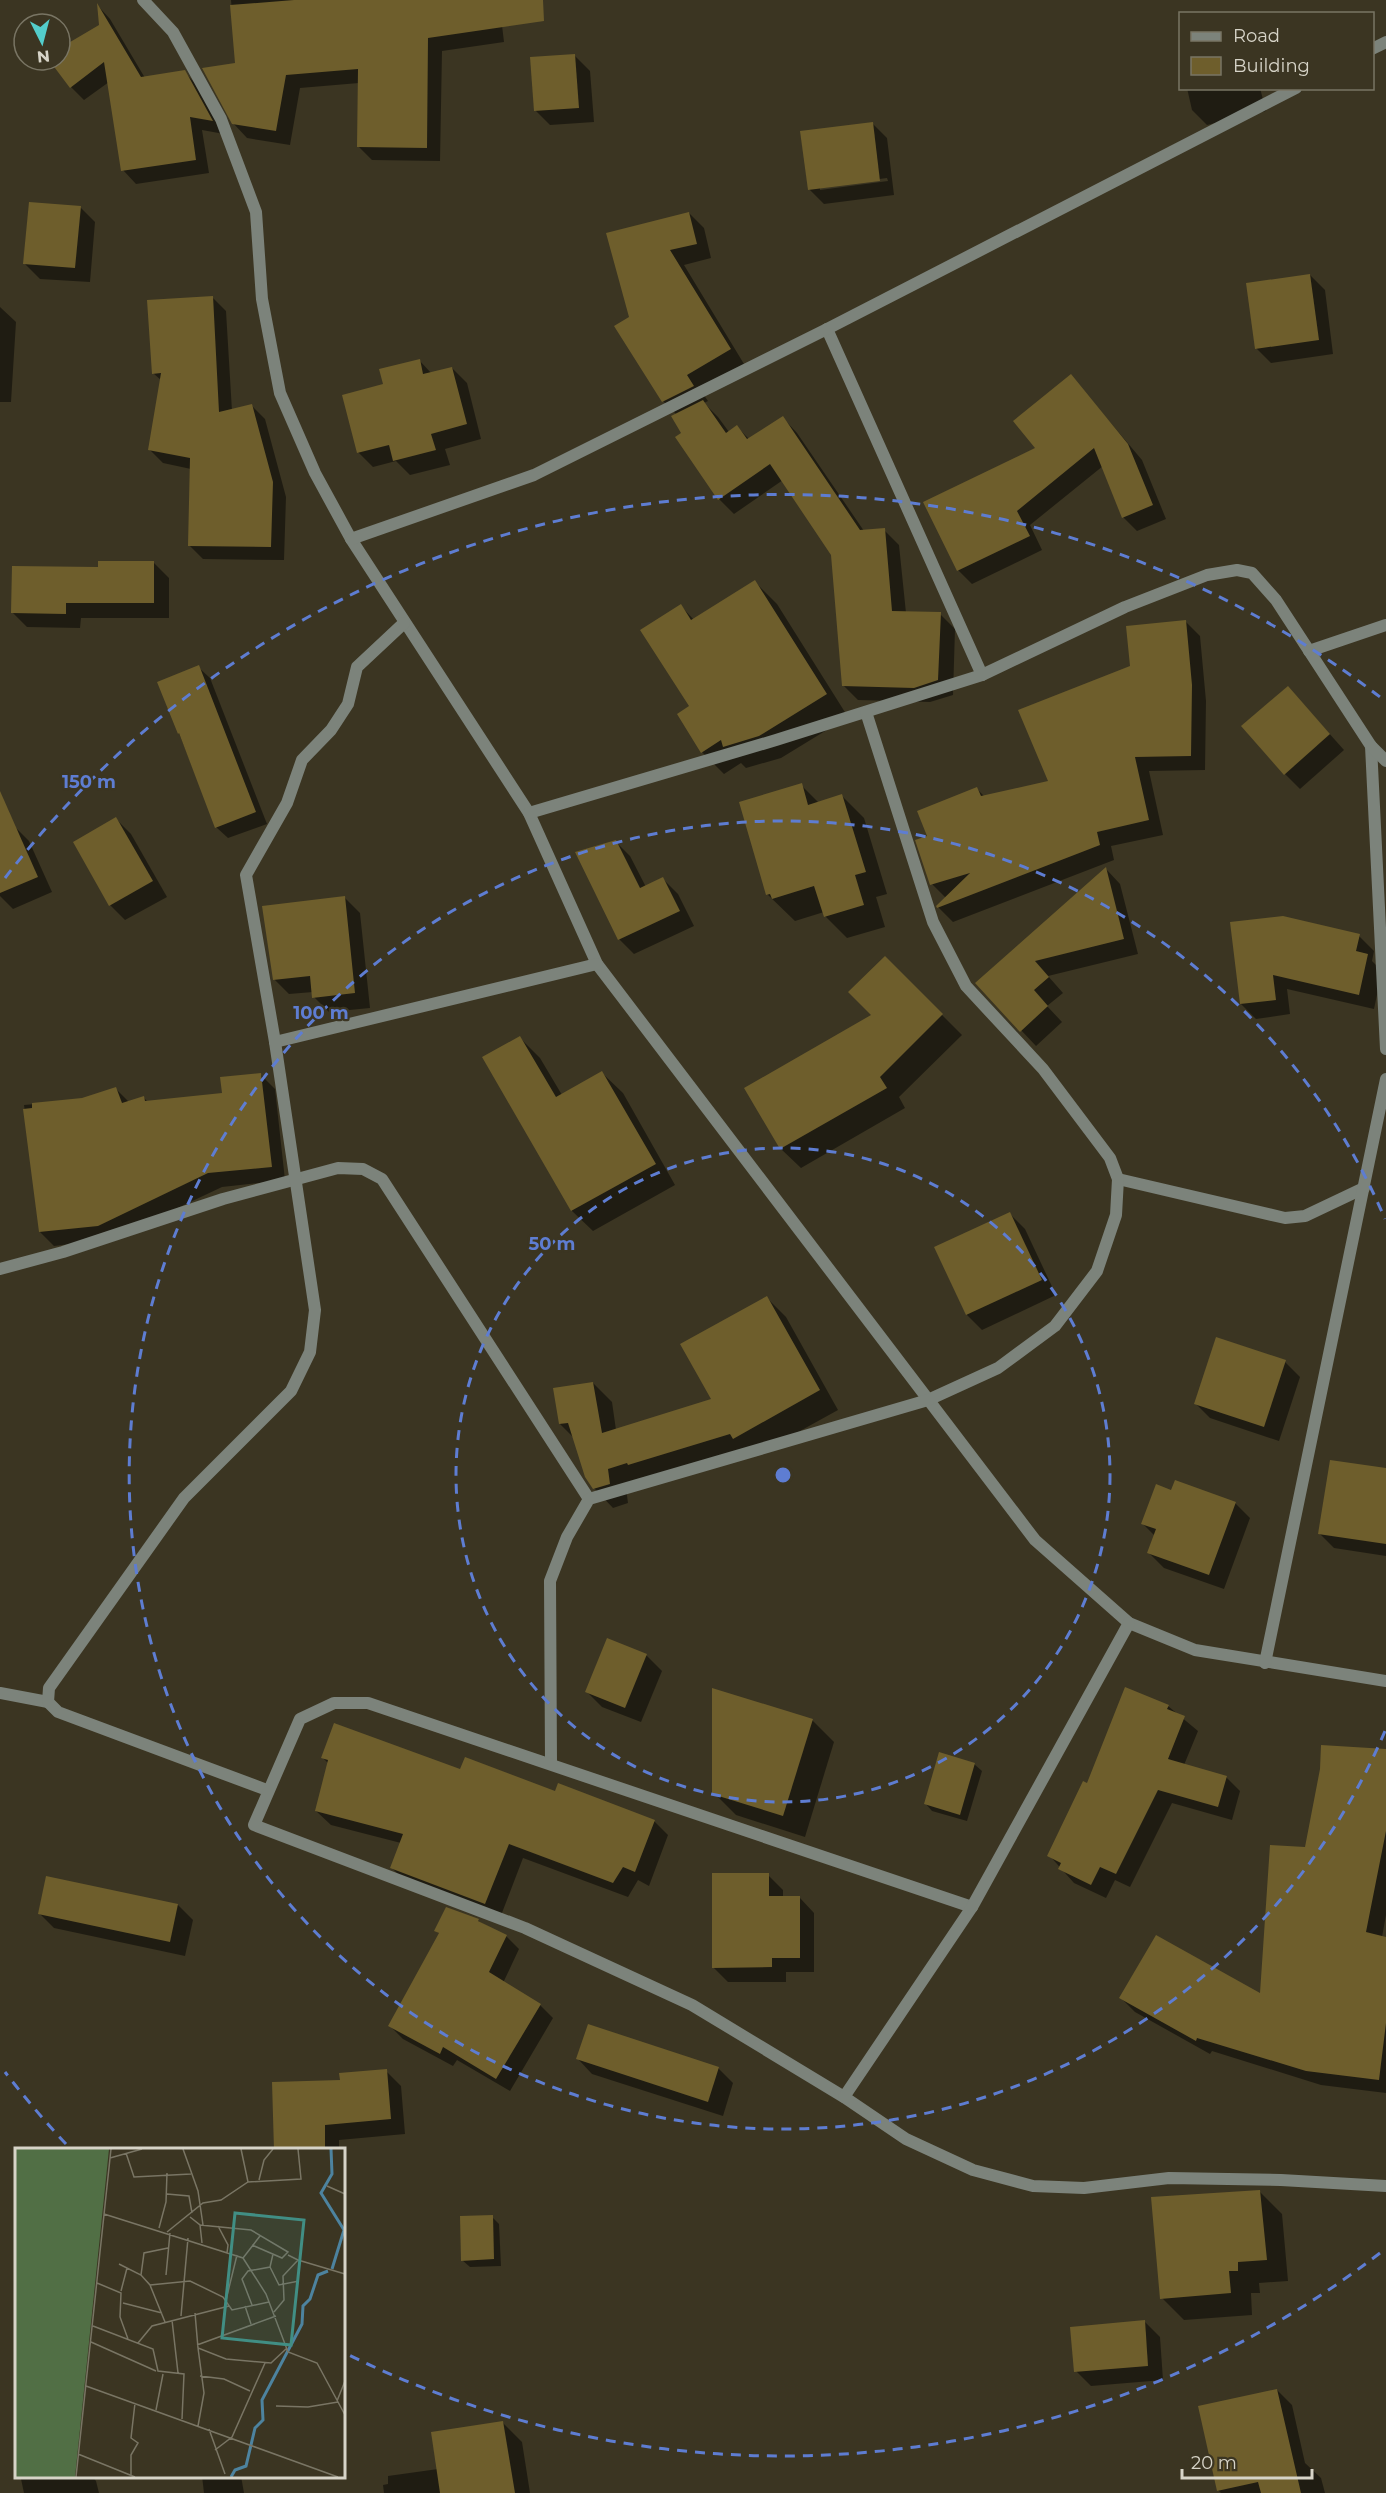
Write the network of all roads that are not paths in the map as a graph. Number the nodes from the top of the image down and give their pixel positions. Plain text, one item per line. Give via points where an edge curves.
1 (143, 0) edge
2 (1292, 90) edge
3 (827, 329) junction
4 (351, 539) junction
5 (404, 623) junction
6 (1386, 625) edge
7 (1309, 651) junction
8 (982, 675) junction
9 (866, 712) junction
10 (1371, 746) junction
11 (1386, 760) edge
12 (529, 813) junction
13 (597, 964) junction
14 (275, 1042) junction
15 (1386, 1049) edge
16 (1386, 1079) edge
17 (296, 1178) junction
18 (1118, 1179) junction
19 (1364, 1188) junction
20 (0, 1269) edge
21 (928, 1400) junction
22 (589, 1499) junction
23 (1129, 1623) junction
24 (1265, 1663) junction
25 (1386, 1681) edge
26 (0, 1693) edge
27 (48, 1701) junction
28 (551, 1763) junction
29 (267, 1790) junction
30 (972, 1907) junction
31 (844, 2097) junction
32 (1386, 2186) edge

1 - 4 street via 173,32 221,119 256,212 262,299 280,393 315,473
2 - 3 street
3 - 4 street via 534,475
3 - 8 street
4 - 5 street
5 - 12 street
5 - 14 street via 357,667 348,704 331,730 302,760 287,803 246,875
6 - 7 street
7 - 8 street via 1260,580 1252,573 1237,570 1207,575 1125,607
7 - 10 street
8 - 9 street
9 - 12 street
9 - 18 street via 933,922 966,986 1043,1069 1110,1158
10 - 11 street
10 - 15 street
12 - 13 street
13 - 14 street
13 - 21 street
14 - 17 street
16 - 19 street
17 - 20 street
17 - 22 street via 338,1168 363,1168 382,1179
17 - 27 street via 315,1310 310,1352 291,1391 184,1498 49,1688
18 - 19 street via 1285,1218 1305,1216
18 - 21 street via 1116,1215 1097,1271 1055,1326 998,1368
19 - 24 street
21 - 22 street
21 - 23 street via 1035,1540
22 - 28 street via 567,1537 550,1581
23 - 24 street via 1195,1650
23 - 30 street
24 - 25 street
26 - 27 street
27 - 29 street via 58,1712
28 - 29 street via 368,1703 334,1703 300,1719
28 - 30 street
29 - 31 street via 254,1825 535,1933 692,2005
30 - 31 street
31 - 32 street via 916,2144 973,2170 1033,2186 1084,2188 1169,2178

